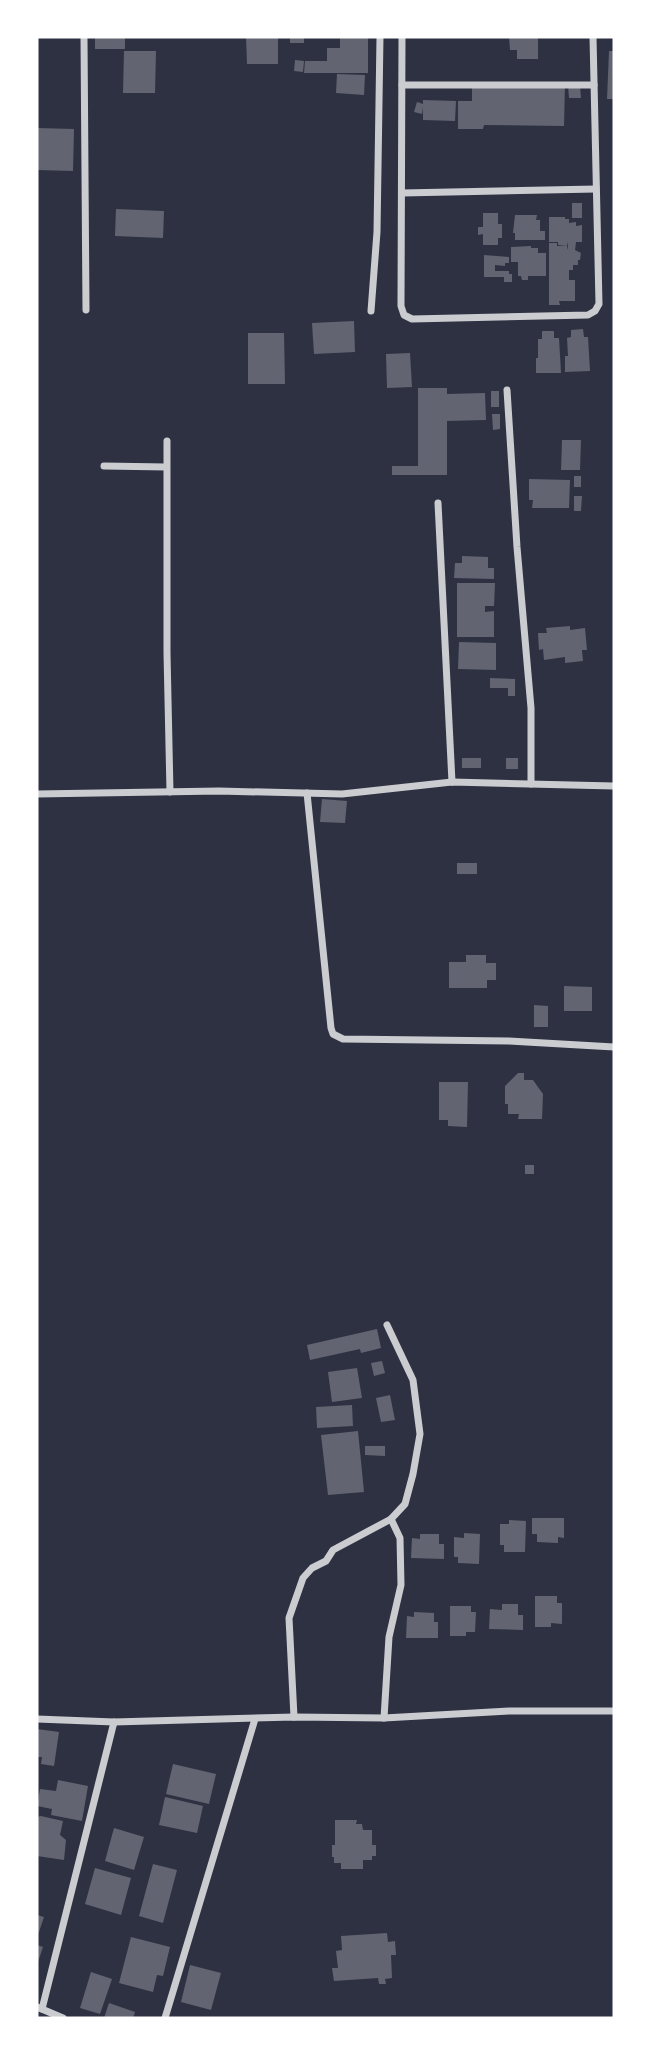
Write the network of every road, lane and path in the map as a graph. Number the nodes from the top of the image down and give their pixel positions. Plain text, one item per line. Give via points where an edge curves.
1 (84, 37) edge
2 (380, 37) edge
3 (402, 37) edge
4 (593, 37) edge
5 (402, 85) junction
6 (594, 85) junction
7 (596, 189) junction
8 (401, 193) junction
9 (86, 310) dead end
10 (371, 311) dead end
11 (507, 390) dead end
12 (167, 441) dead end
13 (104, 466) dead end
14 (166, 467) junction
15 (438, 503) dead end
16 (452, 782) junction
17 (531, 784) junction
18 (614, 786) edge
19 (170, 792) junction
20 (307, 793) junction
21 (37, 794) edge
22 (614, 1047) edge
23 (387, 1325) dead end
24 (391, 1519) junction
25 (614, 1711) edge
26 (294, 1717) junction
27 (255, 1718) junction
28 (384, 1718) junction
29 (37, 1719) edge
30 (114, 1722) junction
31 (39, 2008) edge
32 (63, 2018) edge
33 (165, 2018) edge

1 - 9 street
2 - 10 street
3 - 5 street
4 - 6 street
5 - 6 street
5 - 8 street
6 - 7 street
7 - 8 street
7 - 8 street via 599,304 592,313 575,315 408,318 401,306
11 - 17 street via 531,708
12 - 14 street
13 - 14 street
14 - 19 street
15 - 16 street
16 - 17 street
16 - 20 street via 342,794
17 - 18 street
19 - 20 street
19 - 21 street
20 - 22 street via 331,1028 337,1037
23 - 24 street via 413,1380 420,1434 405,1504
24 - 26 street via 333,1550 303,1578 289,1618
24 - 28 street via 400,1538 401,1585 389,1637
25 - 28 street
26 - 27 street
26 - 28 street
27 - 30 street
27 - 33 street
29 - 30 street
30 - 31 street
31 - 32 street

